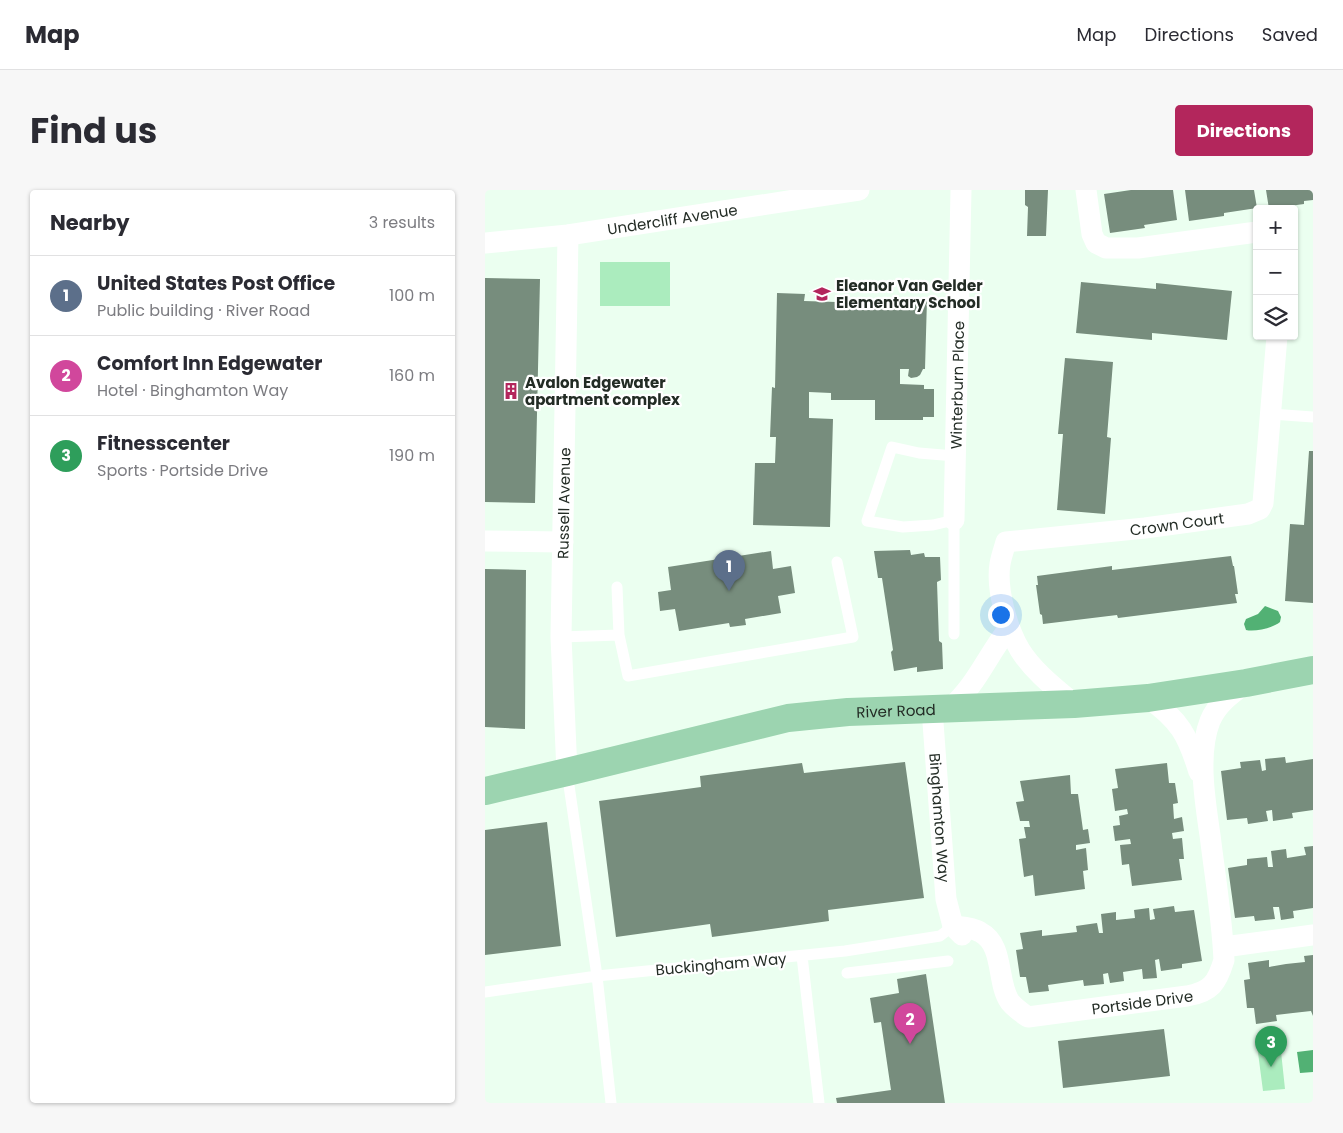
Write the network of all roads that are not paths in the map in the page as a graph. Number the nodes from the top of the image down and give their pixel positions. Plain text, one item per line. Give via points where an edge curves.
1 (859, 190) edge
2 (961, 190) edge
3 (1086, 190) edge
4 (1253, 233) edge
5 (568, 235) junction
6 (485, 243) edge
7 (1277, 340) edge
8 (1271, 414) junction
9 (1313, 417) edge
10 (955, 456) junction
11 (954, 520) junction
12 (485, 541) edge
13 (563, 542) junction
14 (837, 562) dead end
15 (617, 587) dead end
16 (1009, 628) junction
17 (954, 634) dead end
18 (619, 635) junction
19 (561, 637) junction
20 (1313, 670) edge
21 (1246, 683) junction
22 (1148, 698) junction
23 (1074, 704) junction
24 (941, 708) junction
25 (567, 772) junction
26 (1203, 781) junction
27 (485, 791) edge
28 (953, 926) junction
29 (1313, 935) edge
30 (1223, 947) junction
31 (802, 956) junction
32 (948, 961) dead end
33 (847, 973) dead end
34 (597, 976) junction
35 (485, 992) edge
36 (611, 1103) edge
37 (819, 1103) edge

1 - 5 street, Undercliff Avenue
2 - 10 street, Winterburn Place
3 - 4 street via 1092,234 1096,243 1106,248 1138,248
5 - 6 street, Undercliff Avenue
5 - 13 street, Russell Avenue
7 - 8 street, Crown Court
8 - 9 lane
8 - 16 street, Crown Court via 1260,509 1248,514 1145,528 1006,542 1000,565 1000,582
10 - 11 street, Winterburn Place
10 - 11 lane via 892,447 867,521 903,527
11 - 17 lane
12 - 13 street
13 - 19 street, Russell Avenue
14 - 18 lane via 853,637 628,676
15 - 18 lane
16 - 23 street, Crown Court via 1020,650 1035,668
16 - 24 street via 972,685
18 - 19 lane
19 - 25 street, Russell Avenue
20 - 21 main road, River Road
21 - 22 main road, River Road
21 - 26 street, Portside Drive via 1226,698 1210,722
22 - 23 main road, River Road
22 - 26 street, Portside Drive via 1167,711 1183,732
23 - 24 main road, River Road
24 - 25 main road, River Road via 789,718
24 - 28 street, Binghamton Way via 946,899
25 - 27 main road, River Road
25 - 34 lane
26 - 30 street, Portside Drive
28 - 30 street, Portside Drive via 965,937 989,940 996,951 1003,987 1010,1002 1028,1017 1200,994 1211,987 1220,975
28 - 31 lane, Buckingham Way via 940,936
29 - 30 street
31 - 34 lane, Buckingham Way
31 - 37 lane
32 - 33 lane
34 - 35 lane, Buckingham Way
34 - 36 lane

